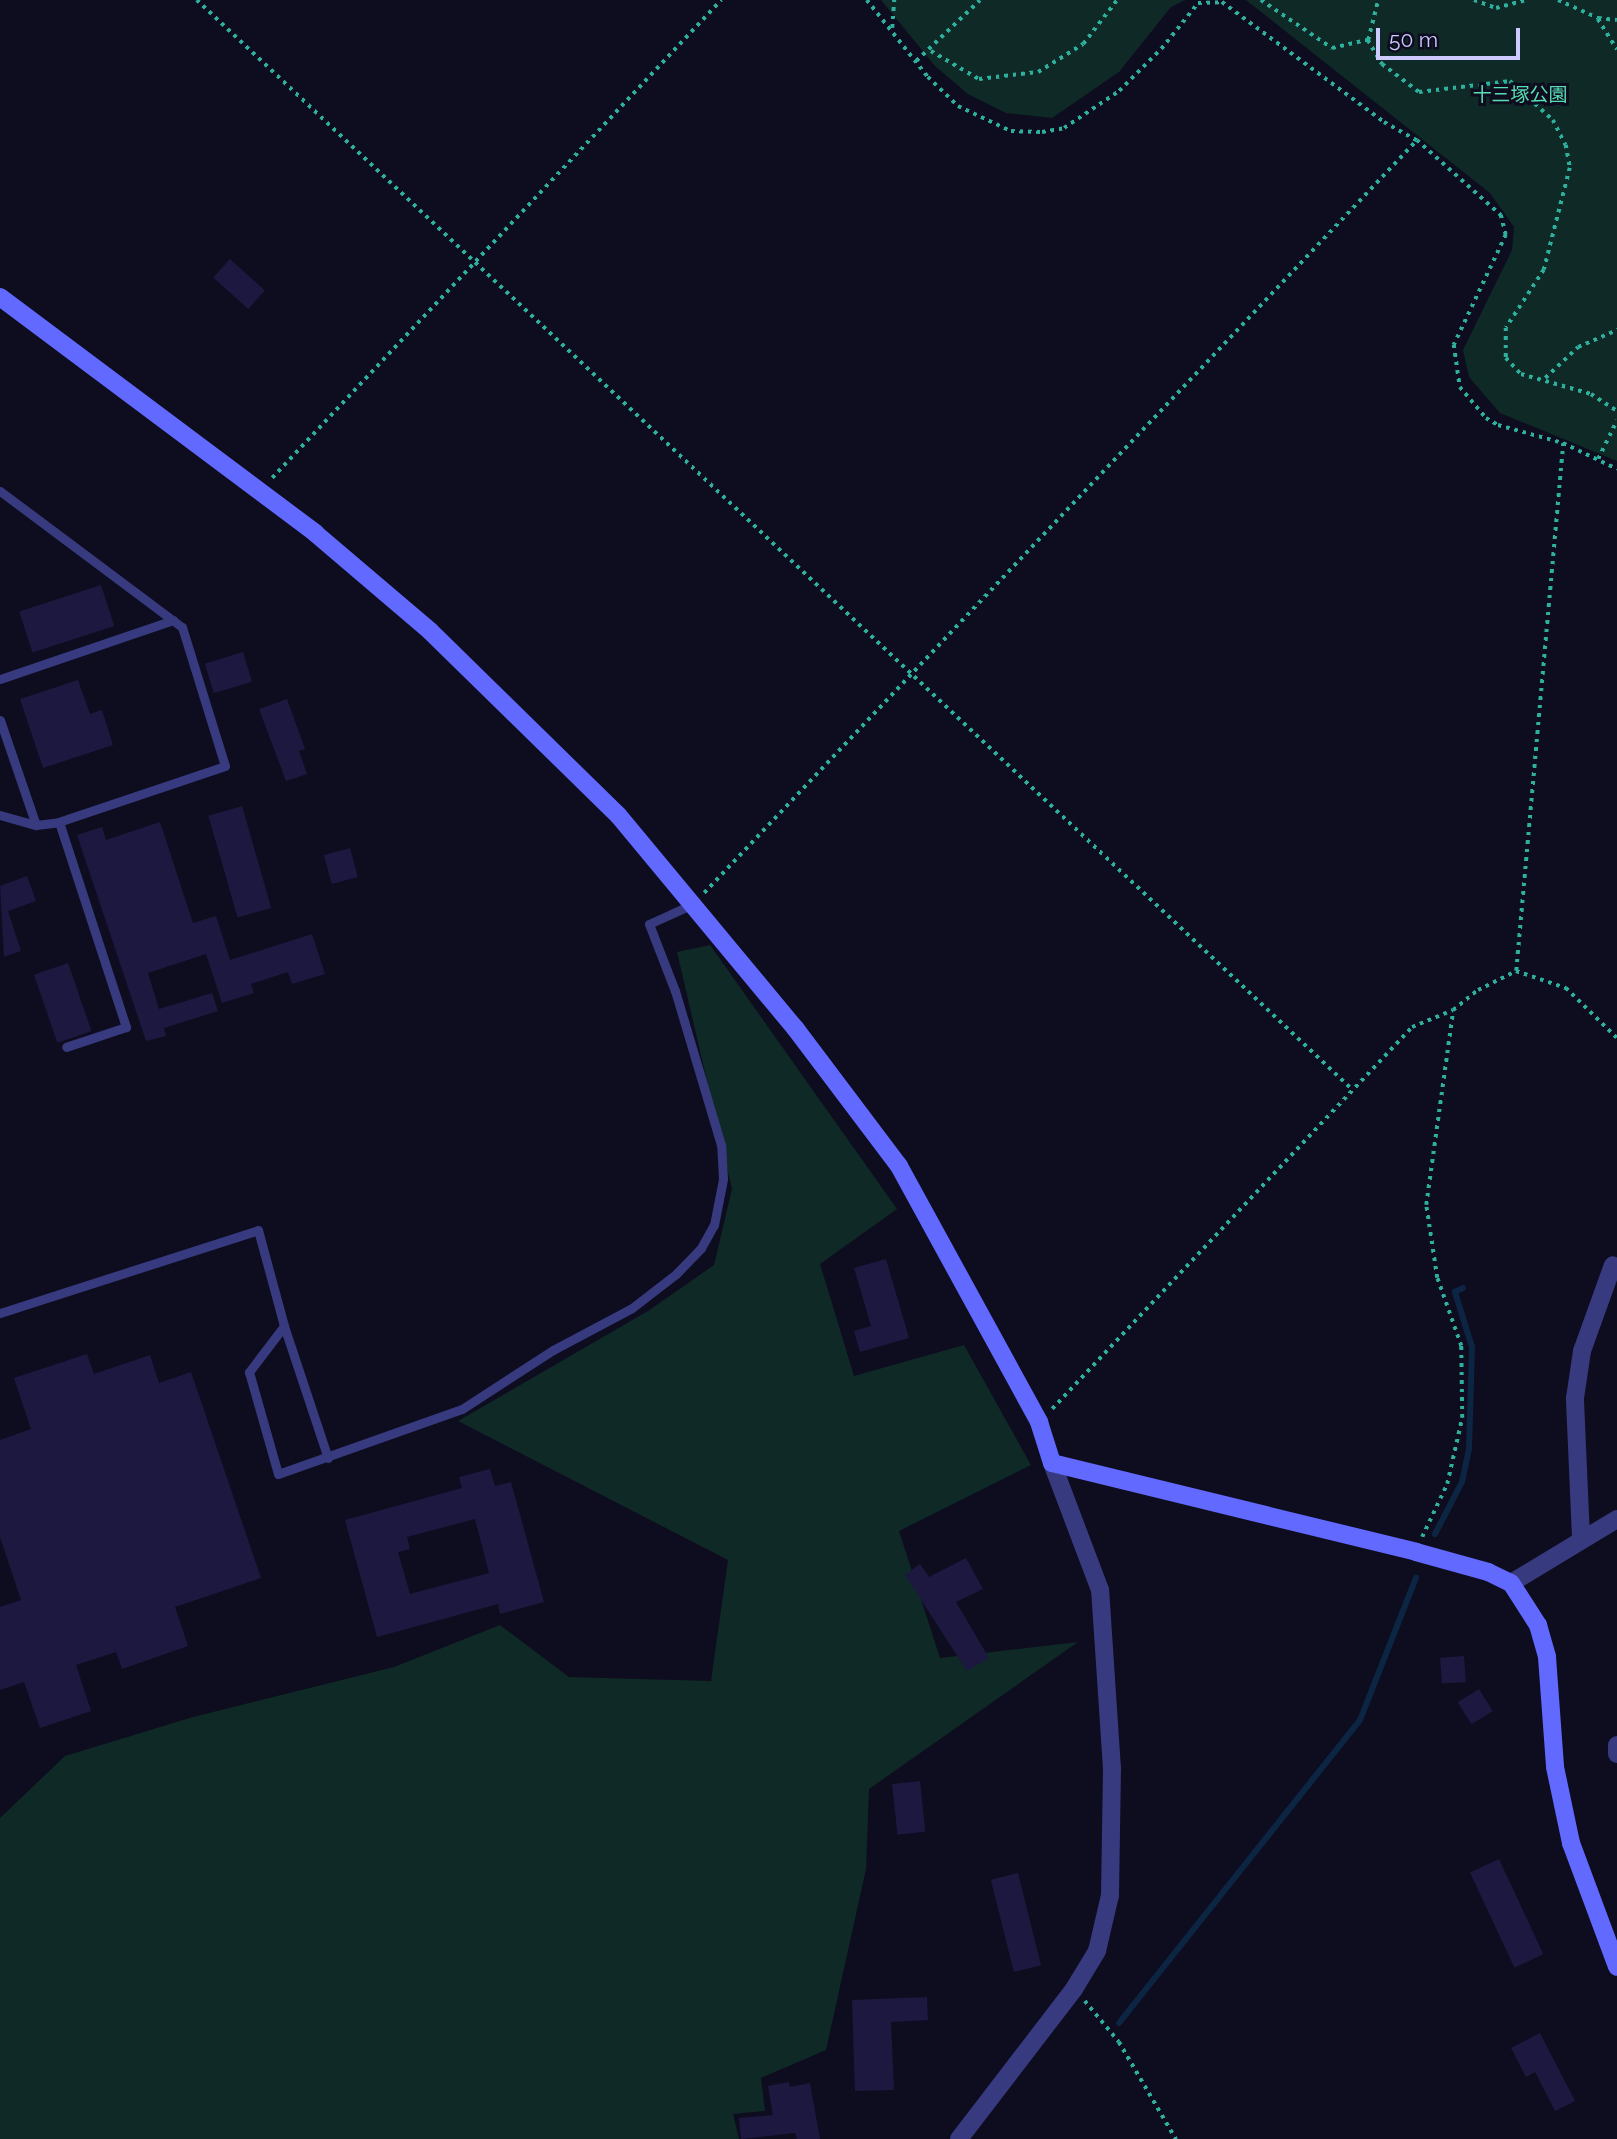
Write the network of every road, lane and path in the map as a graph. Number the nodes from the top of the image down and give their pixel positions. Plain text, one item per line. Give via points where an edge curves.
1 (197, 0) edge
2 (721, 0) edge
3 (867, 0) edge
4 (894, 0) edge
5 (980, 0) edge
6 (1117, 0) edge
7 (1261, 0) edge
8 (1378, 0) edge
9 (1474, 0) edge
10 (1525, 0) edge
11 (1558, 0) edge
12 (1598, 18) junction
13 (1617, 20) edge
14 (892, 30) junction
15 (1368, 40) junction
16 (1617, 50) edge
17 (931, 51) junction
18 (915, 62) junction
19 (1417, 140) junction
20 (473, 263) junction
21 (0, 297) edge
22 (1617, 330) edge
23 (1545, 379) junction
24 (1617, 411) edge
25 (1617, 420) edge
26 (1563, 443) junction
27 (1598, 460) junction
28 (1617, 469) edge
29 (0, 491) edge
30 (261, 492) junction
31 (173, 620) junction
32 (915, 674) junction
33 (0, 679) edge
34 (0, 720) edge
35 (0, 815) edge
36 (59, 822) junction
37 (36, 825) junction
38 (695, 903) junction
39 (1516, 971) junction
40 (1453, 1010) junction
41 (1617, 1038) edge
42 (66, 1048) dead end
43 (1353, 1090) junction
44 (1614, 1265) dead end
45 (0, 1313) edge
46 (284, 1326) junction
47 (1039, 1422) junction
48 (328, 1458) junction
49 (1052, 1463) junction
50 (1617, 1519) edge
51 (1581, 1538) junction
52 (1416, 1552) junction
53 (1511, 1583) junction
54 (1617, 1745) edge
55 (1617, 1754) edge
56 (1617, 1966) edge
57 (1074, 1989) junction
58 (959, 2139) edge
59 (1176, 2139) edge

1 - 20 path
2 - 20 path
3 - 14 path
4 - 14 path
5 - 17 path
6 - 17 path via 1083,44 1038,72 979,79
7 - 15 path via 1332,48
8 - 15 path
9 - 10 path via 1496,8
11 - 12 path
12 - 13 path
12 - 16 path
14 - 18 path
15 - 23 path via 1382,64 1419,92 1510,81 1553,120 1566,145 1570,168 1554,243 1545,270 1506,328 1503,344 1511,367
17 - 18 path
18 - 19 path via 958,106 981,120 1012,131 1064,128 1119,91 1161,50 1198,3 1222,2 1384,122
19 - 26 path via 1500,215 1507,227 1454,345 1460,387 1486,418 1498,425
19 - 32 path
20 - 30 path via 307,436
20 - 32 path
21 - 30 street
22 - 23 path via 1578,347
23 - 24 path via 1591,394
25 - 27 path
26 - 27 path
26 - 39 path
27 - 28 path
29 - 31 lane
30 - 38 street via 430,631 618,815
31 - 33 lane
31 - 36 lane via 182,626 225,766
32 - 38 path
32 - 43 path
34 - 37 lane
35 - 37 lane
36 - 37 lane
36 - 42 lane via 126,1027
38 - 47 street via 899,1166
38 - 48 lane via 649,924 675,991 721,1145 723,1179 714,1225 701,1248 632,1308 553,1350 462,1409
39 - 40 path via 1478,990
39 - 41 path via 1566,988
40 - 43 path via 1412,1027
40 - 52 path via 1426,1205 1437,1278 1461,1346 1462,1418 1447,1484
43 - 47 path
44 - 51 street via 1582,1351 1575,1398
45 - 46 lane via 258,1230
46 - 48 lane
46 - 48 lane via 249,1372 278,1474
47 - 49 street
49 - 52 street
49 - 57 street via 1100,1590 1112,1769 1110,1895 1097,1951
50 - 51 street
51 - 53 street
52 - 53 street
53 - 56 street via 1538,1625 1547,1657 1555,1767 1571,1843 1594,1915
54 - 55 street
57 - 58 street
57 - 59 path via 1119,2042

